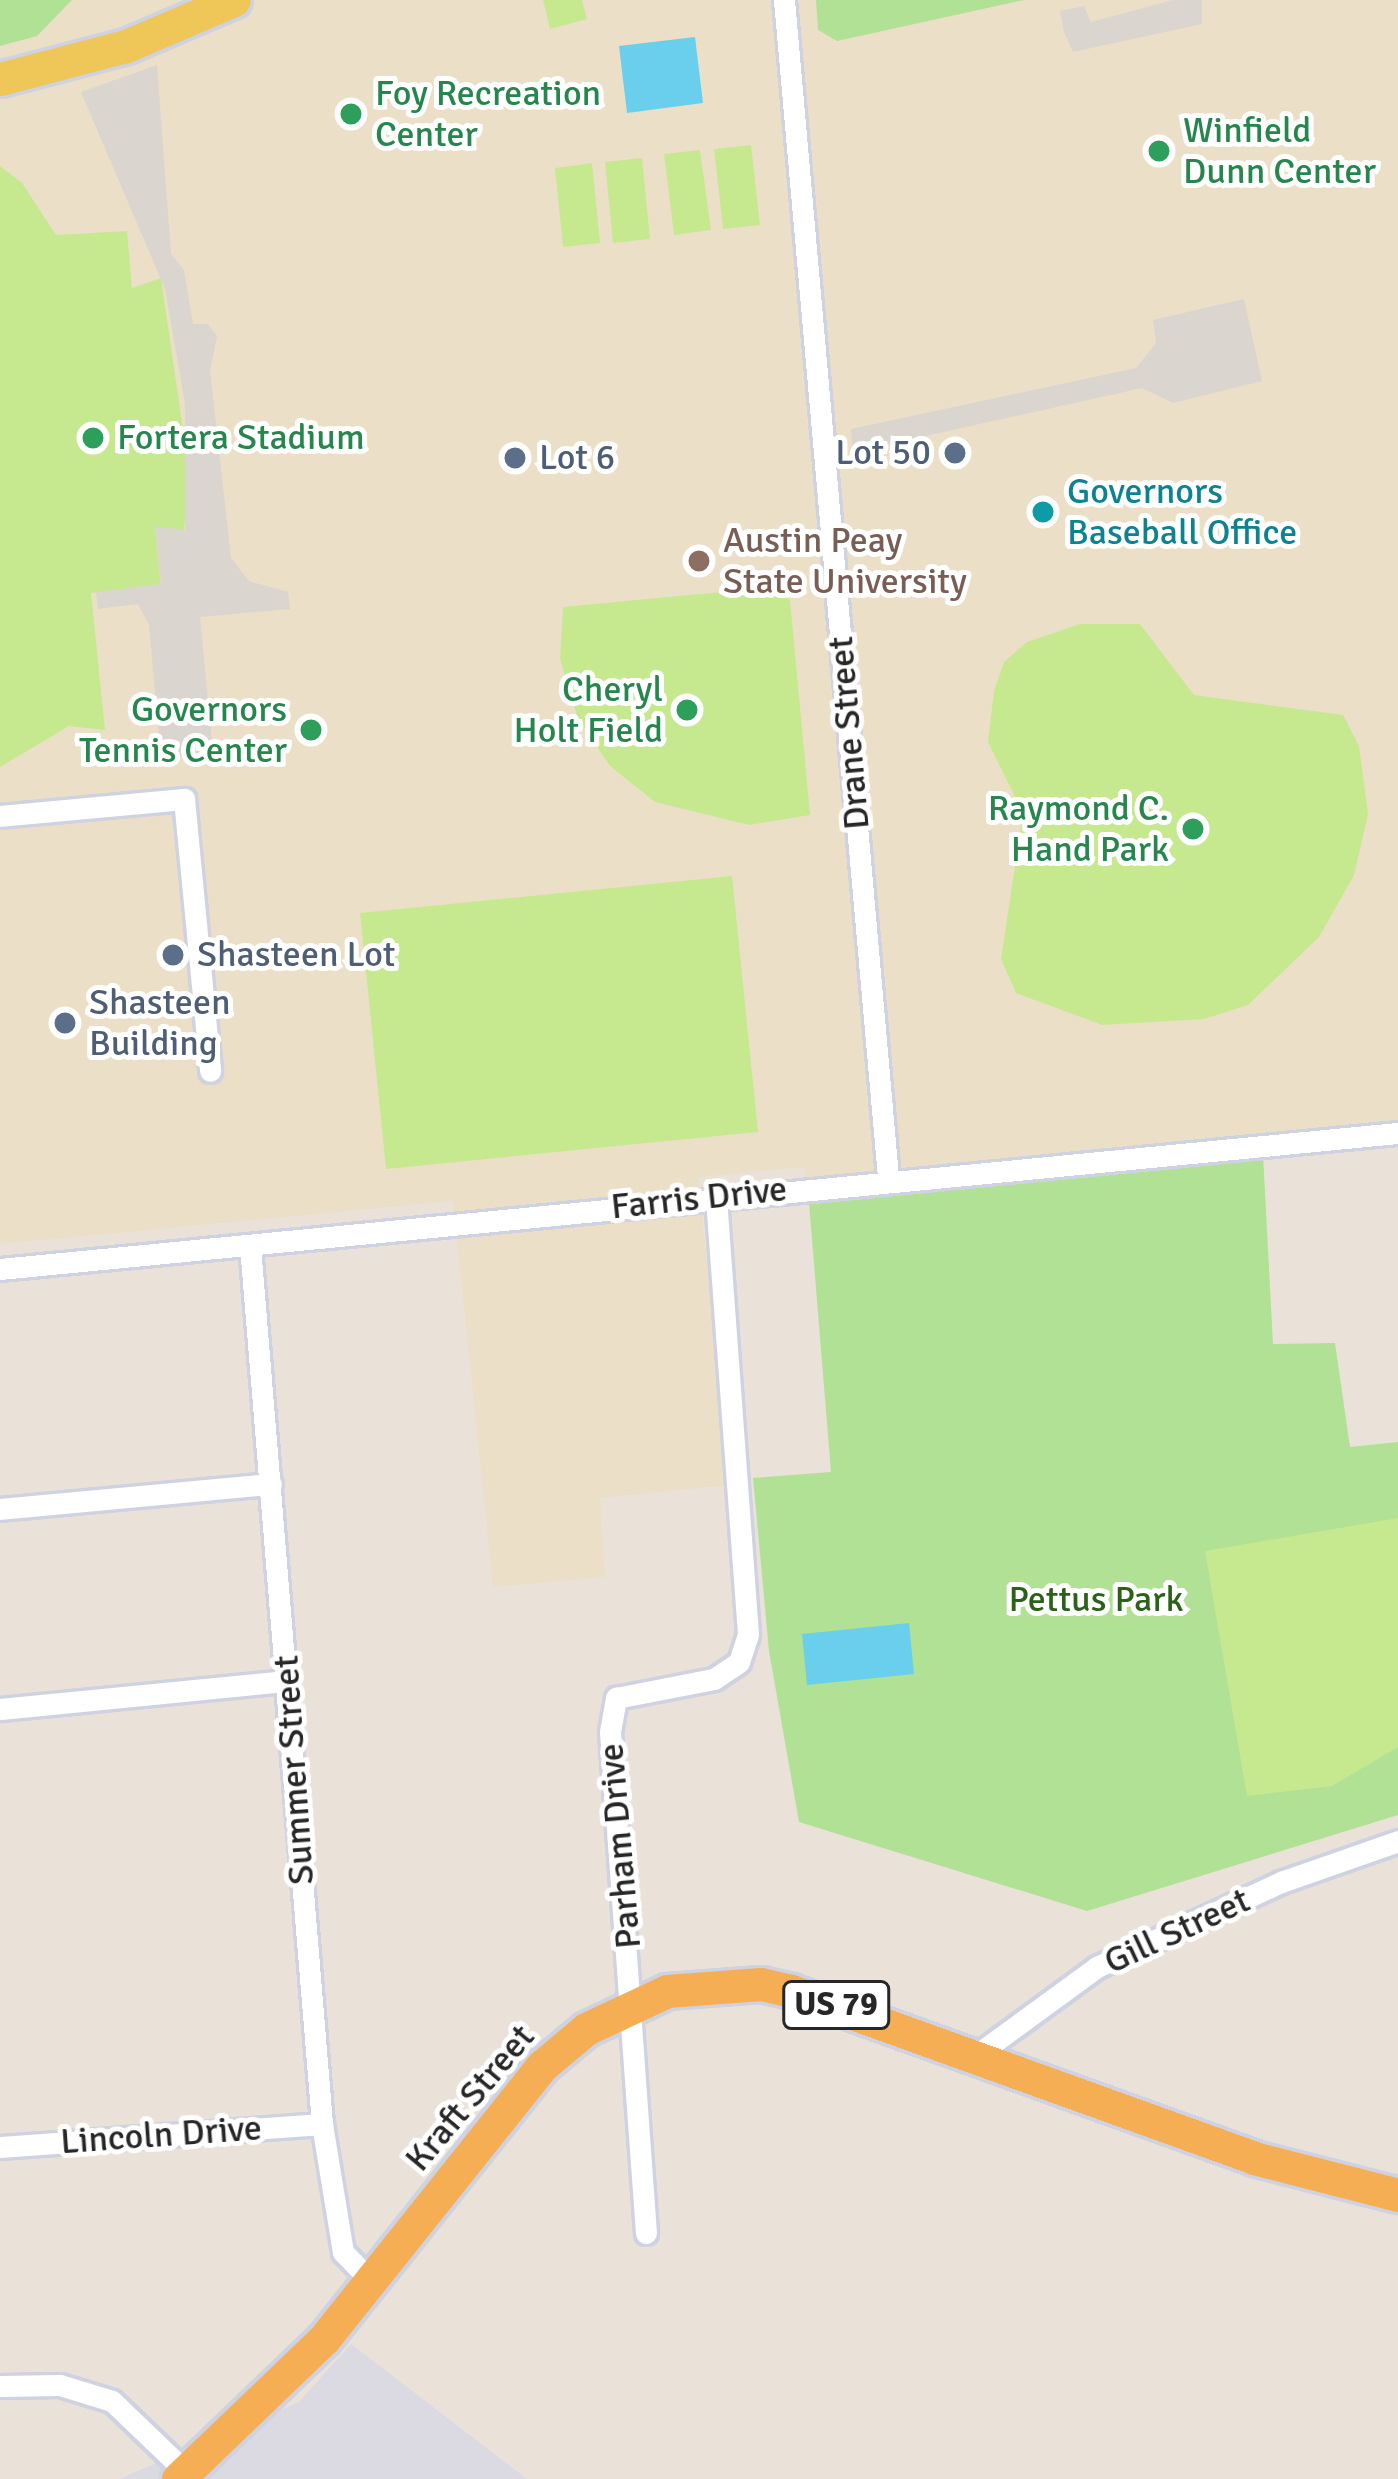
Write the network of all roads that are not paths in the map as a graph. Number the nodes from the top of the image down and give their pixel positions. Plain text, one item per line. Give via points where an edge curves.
1 (234, 0) edge
2 (784, 0) edge
3 (0, 79) edge
4 (0, 816) edge
5 (210, 1071) dead end
6 (1398, 1133) edge
7 (888, 1178) junction
8 (716, 1196) junction
9 (250, 1246) junction
10 (0, 1269) edge
11 (271, 1484) junction
12 (0, 1509) edge
13 (287, 1681) junction
14 (0, 1709) edge
15 (1398, 1841) edge
16 (633, 2002) junction
17 (974, 2056) junction
18 (322, 2124) junction
19 (0, 2147) edge
20 (1398, 2195) edge
21 (646, 2233) dead end
22 (372, 2282) junction
23 (0, 2386) edge
24 (183, 2476) edge

1 - 3 main road via 127,46
2 - 7 street, Drane Street
4 - 5 street via 184,799
6 - 7 street, Farris Drive
7 - 8 street, Farris Drive
8 - 9 street, Farris Drive
8 - 16 street, Parham Drive via 748,1634 739,1662 713,1679 616,1698 610,1732
9 - 10 street, Farris Drive
9 - 11 street, Summer Street
11 - 12 street
11 - 13 street, Summer Street
13 - 14 street
13 - 18 street, Summer Street
15 - 17 street, Gill Street via 1281,1882 1097,1967
16 - 17 highway, Kraft Street / US 79 via 761,1984
16 - 21 street, Parham Drive
16 - 22 highway, Kraft Street / US 79 via 542,2066
17 - 20 highway, Kraft Street / US 79 via 1254,2158
18 - 19 street, Lincoln Drive
18 - 22 street, Summer Street via 343,2252
22 - 24 highway, Kraft Street / US 79
23 - 24 street via 60,2385 112,2401

